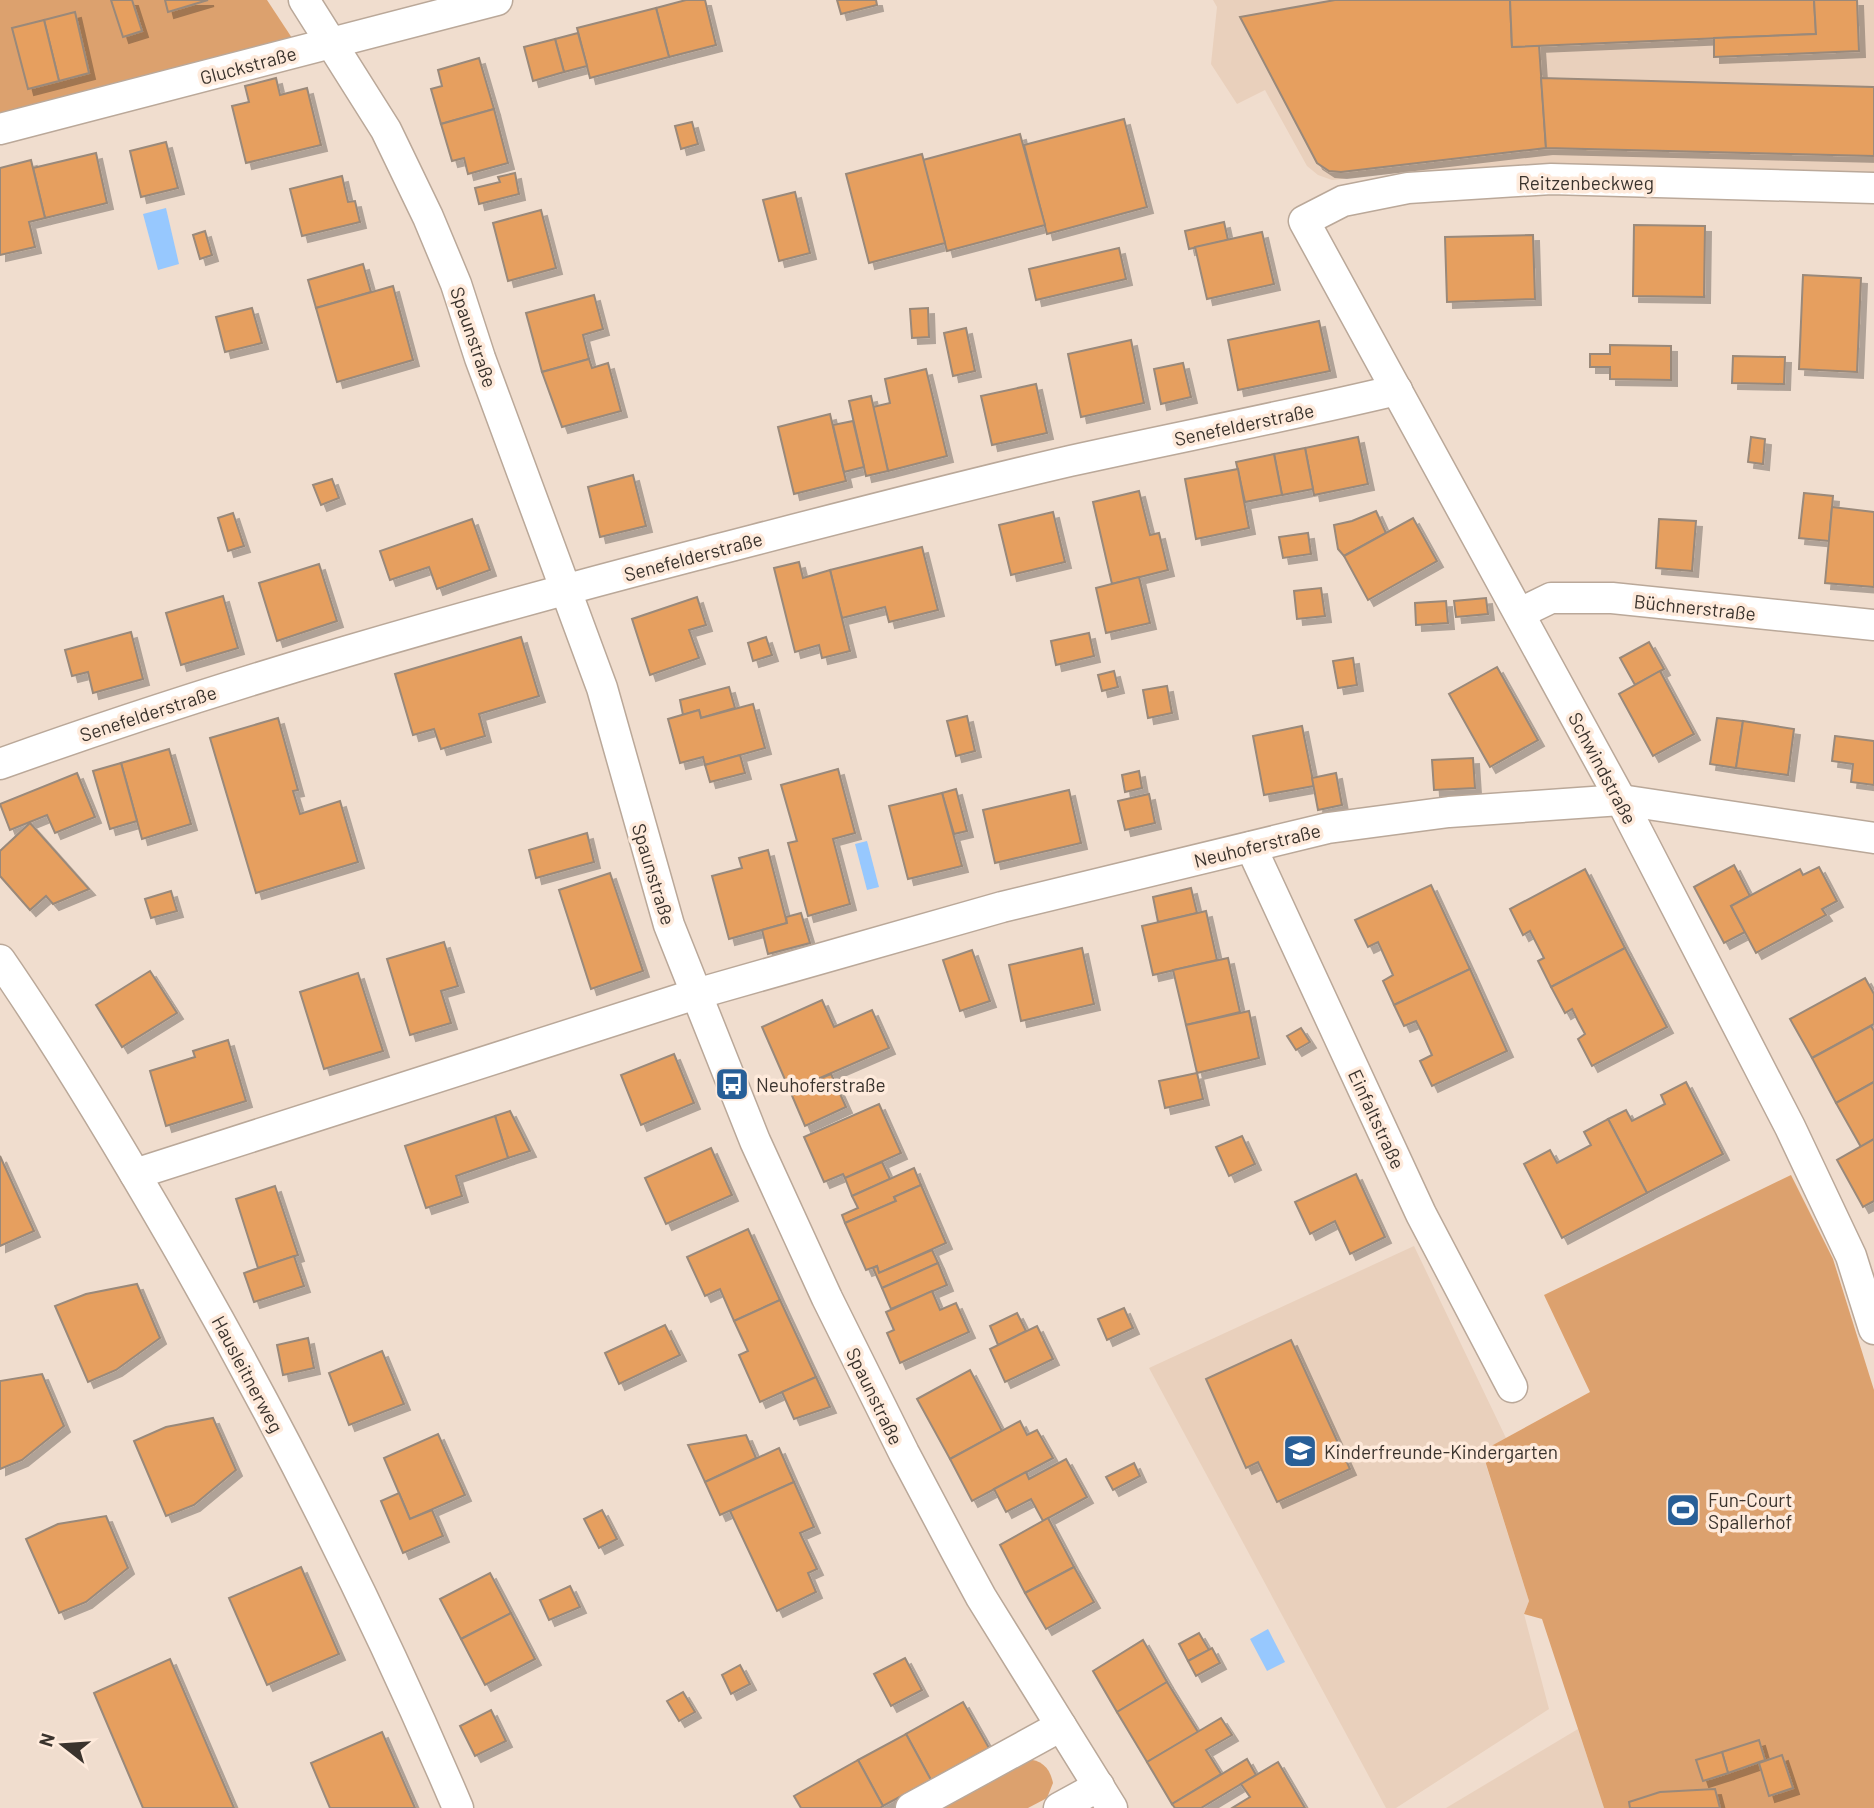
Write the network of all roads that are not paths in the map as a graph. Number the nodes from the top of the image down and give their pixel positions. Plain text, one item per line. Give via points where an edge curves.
1 (304, 0) edge
2 (497, 0) edge
3 (332, 43) junction
4 (0, 129) edge
5 (1874, 188) edge
6 (1304, 221) joint
7 (1397, 390) junction
8 (566, 590) junction
9 (1520, 613) junction
10 (1874, 625) edge
11 (0, 764) edge
12 (1621, 800) junction
13 (1874, 838) edge
14 (1251, 846) junction
15 (0, 960) edge
16 (696, 994) junction
17 (135, 1174) junction
18 (1863, 1257) edge
19 (1874, 1329) edge
20 (1512, 1387) dead end
21 (1061, 1726) junction
22 (1106, 1797) edge
23 (458, 1808) edge
24 (911, 1808) edge
25 (1059, 1808) edge

1 - 3 street, Spaunstraße
2 - 3 street, Gluckstraße
3 - 4 street, Gluckstraße
3 - 8 street, Spaunstraße via 386,130 428,217
5 - 6 street, Reitzenbeckweg via 1538,180 1408,188 1343,201
6 - 7 street, Schwindstraße
7 - 8 street, Senefelderstraße via 1069,461
7 - 9 street, Schwindstraße
8 - 11 street, Senefelderstraße via 274,672
8 - 16 street, Spaunstraße via 602,688 669,925
9 - 10 street, Büchnerstraße via 1551,598 1612,598
9 - 12 street, Schwindstraße
12 - 13 street, Neuhoferstraße
12 - 14 street, Neuhoferstraße via 1449,812 1328,828
12 - 18 street, Schwindstraße via 1790,1127
14 - 16 street, Neuhoferstraße via 1002,907
14 - 20 street, Einfaltstraße via 1421,1214
15 - 17 street, Hausleitnerweg
16 - 17 street, Neuhoferstraße
16 - 21 street, Spaunstraße via 755,1141 877,1399 981,1597
17 - 23 street, Hausleitnerweg via 234,1345 333,1536
18 - 19 street, Schwindstraße
21 - 22 street, Spaunstraße
21 - 24 street
22 - 25 street, Spaunstraße

